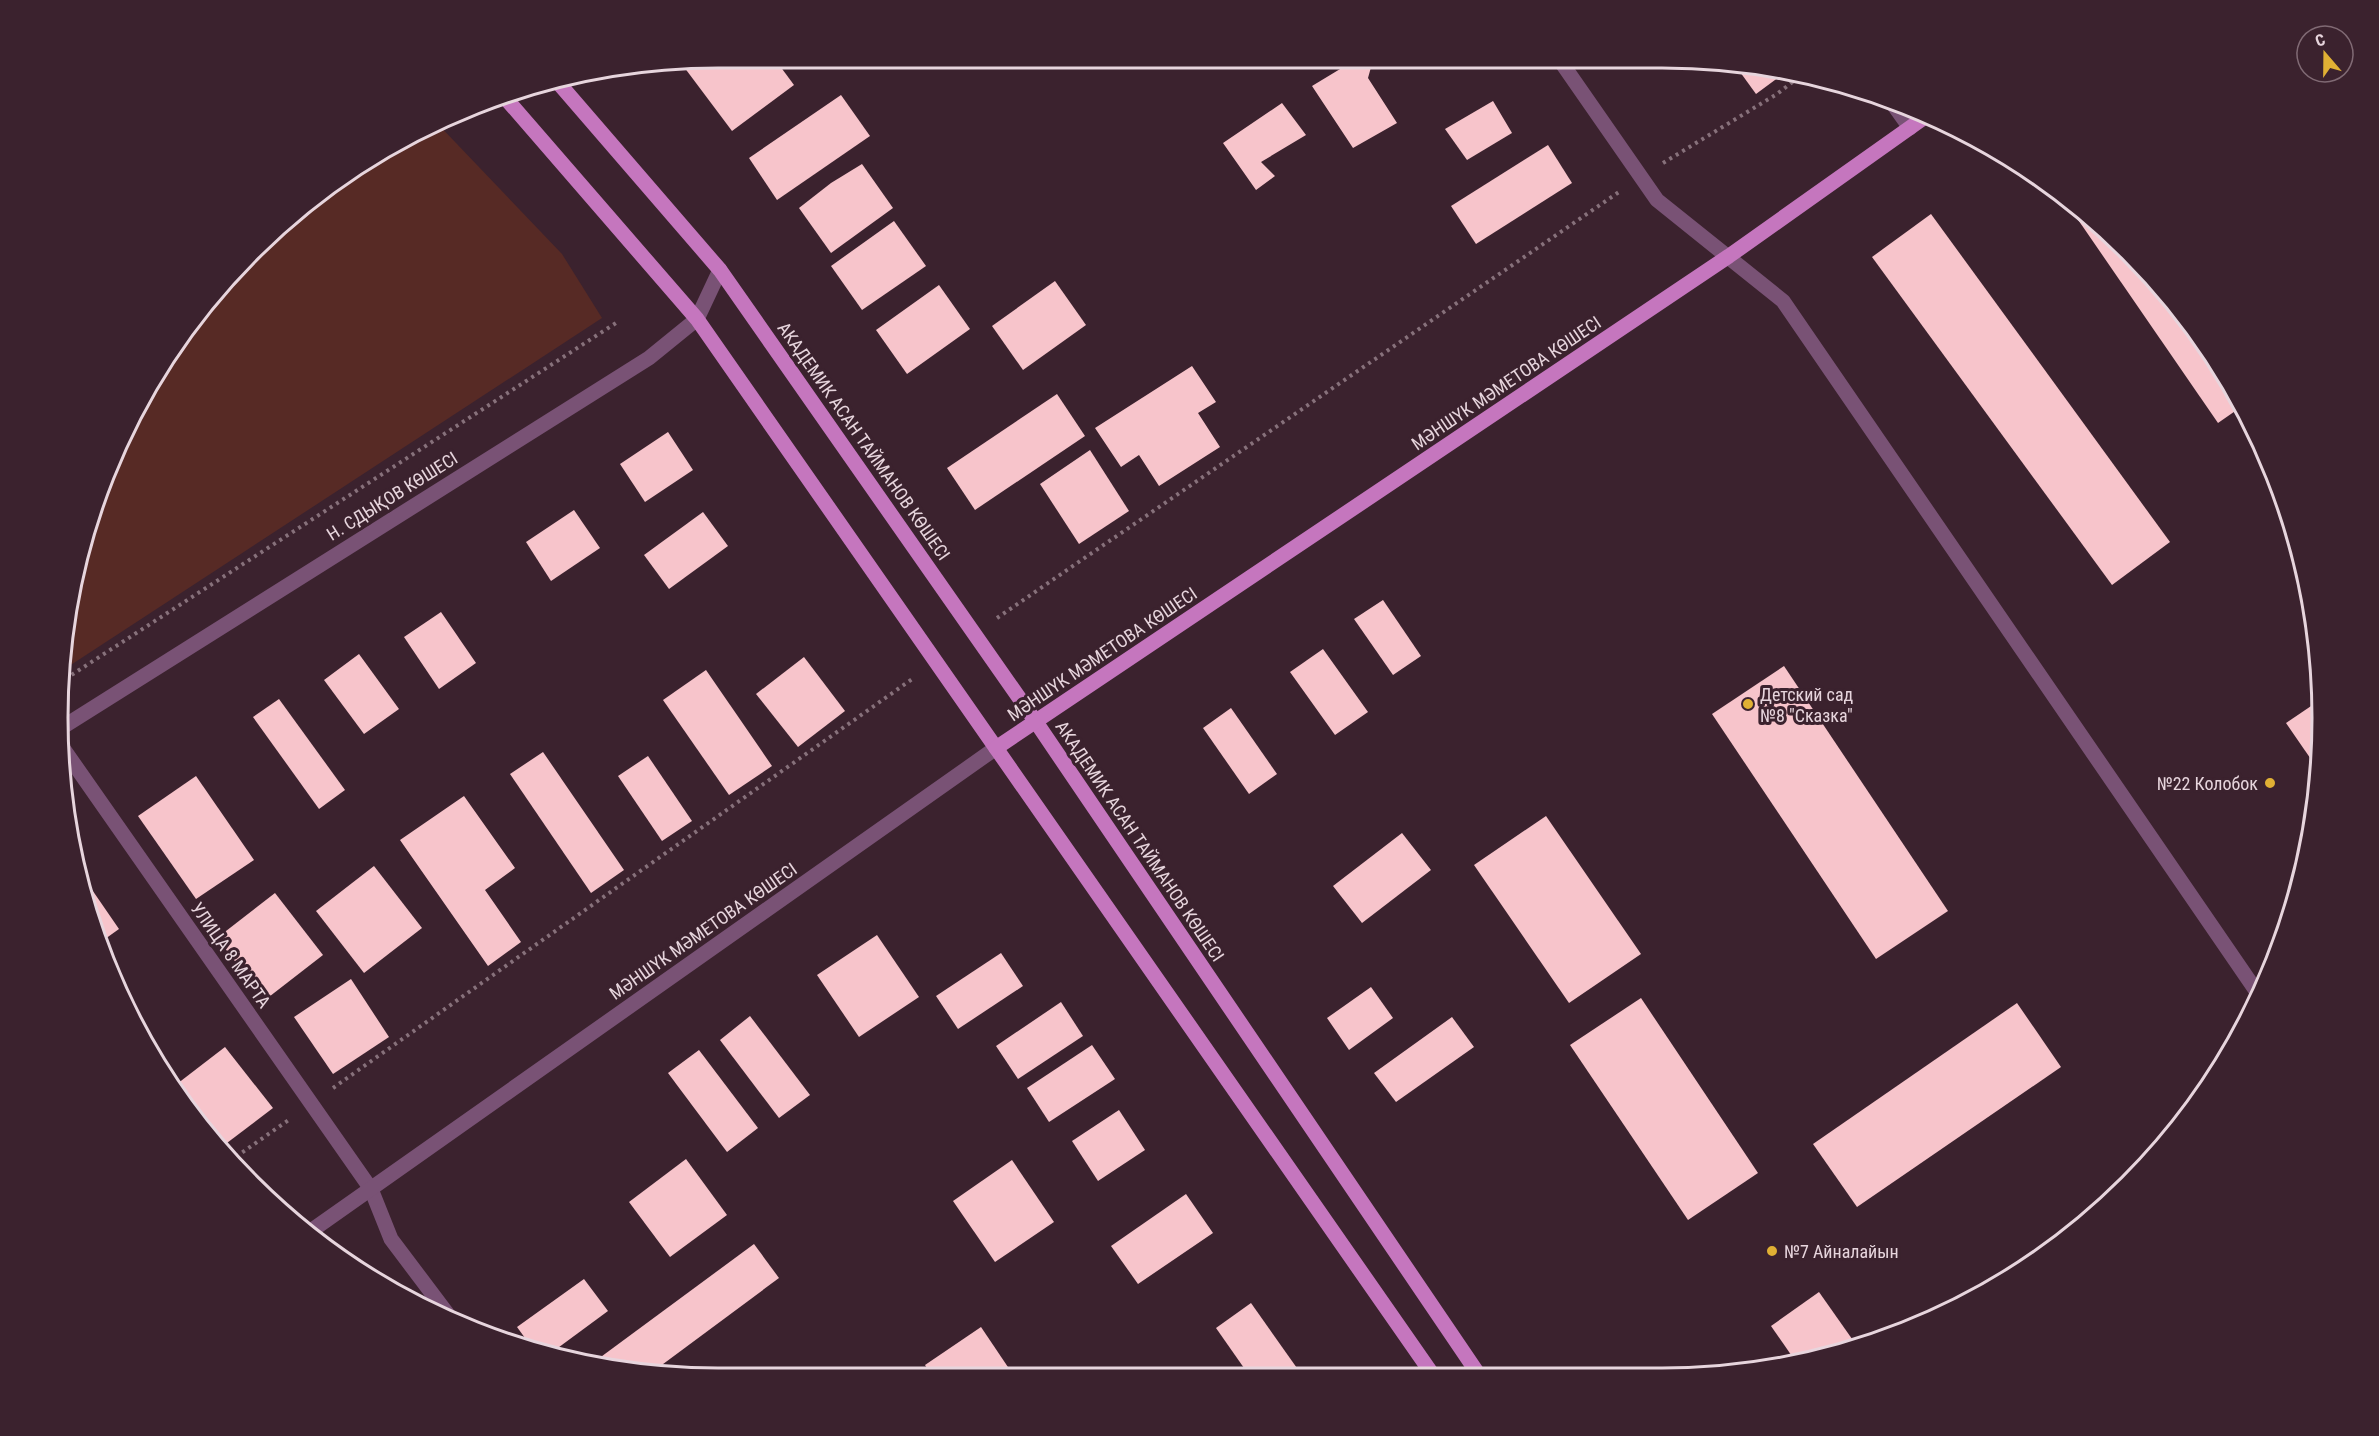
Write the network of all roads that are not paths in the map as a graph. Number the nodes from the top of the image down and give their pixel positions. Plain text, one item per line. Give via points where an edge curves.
1 (1565, 67) edge
2 (562, 87) edge
3 (509, 102) edge
4 (1899, 113) edge
5 (1919, 121) edge
6 (1910, 128) junction
7 (1729, 256) junction
8 (720, 270) junction
9 (698, 319) junction
10 (1036, 722) junction
11 (68, 724) edge
12 (996, 748) junction
13 (69, 757) edge
14 (2253, 986) edge
15 (371, 1189) junction
16 (315, 1228) edge
17 (442, 1306) edge
18 (1429, 1369) edge
19 (1475, 1369) edge

1 - 7 street via 1657,200
2 - 8 main road, АКАДЕМИК АСАН ТАЙМАНОВ КӨШЕСІ
3 - 9 main road
4 - 6 street
5 - 6 main road, МӘНШҮК МӘМЕТОВА КӨШЕСІ
6 - 7 main road, МӘНШҮК МӘМЕТОВА КӨШЕСІ
7 - 10 main road, МӘНШҮК МӘМЕТОВА КӨШЕСІ
7 - 14 street via 1783,301
8 - 9 street, Н. СДЫҚОВ КӨШЕСІ
8 - 10 main road, АКАДЕМИК АСАН ТАЙМАНОВ КӨШЕСІ
9 - 11 street, Н. СДЫҚОВ КӨШЕСІ via 649,358
9 - 12 main road
10 - 12 main road, МӘНШҮК МӘМЕТОВА КӨШЕСІ
10 - 19 main road, АКАДЕМИК АСАН ТАЙМАНОВ КӨШЕСІ
12 - 15 street, МӘНШҮК МӘМЕТОВА КӨШЕСІ
12 - 18 main road
13 - 15 street, УЛИЦА 8 МАРТА
15 - 16 street, МӘНШҮК МӘМЕТОВА КӨШЕСІ
15 - 17 street, УЛИЦА 8 МАРТА via 391,1239

